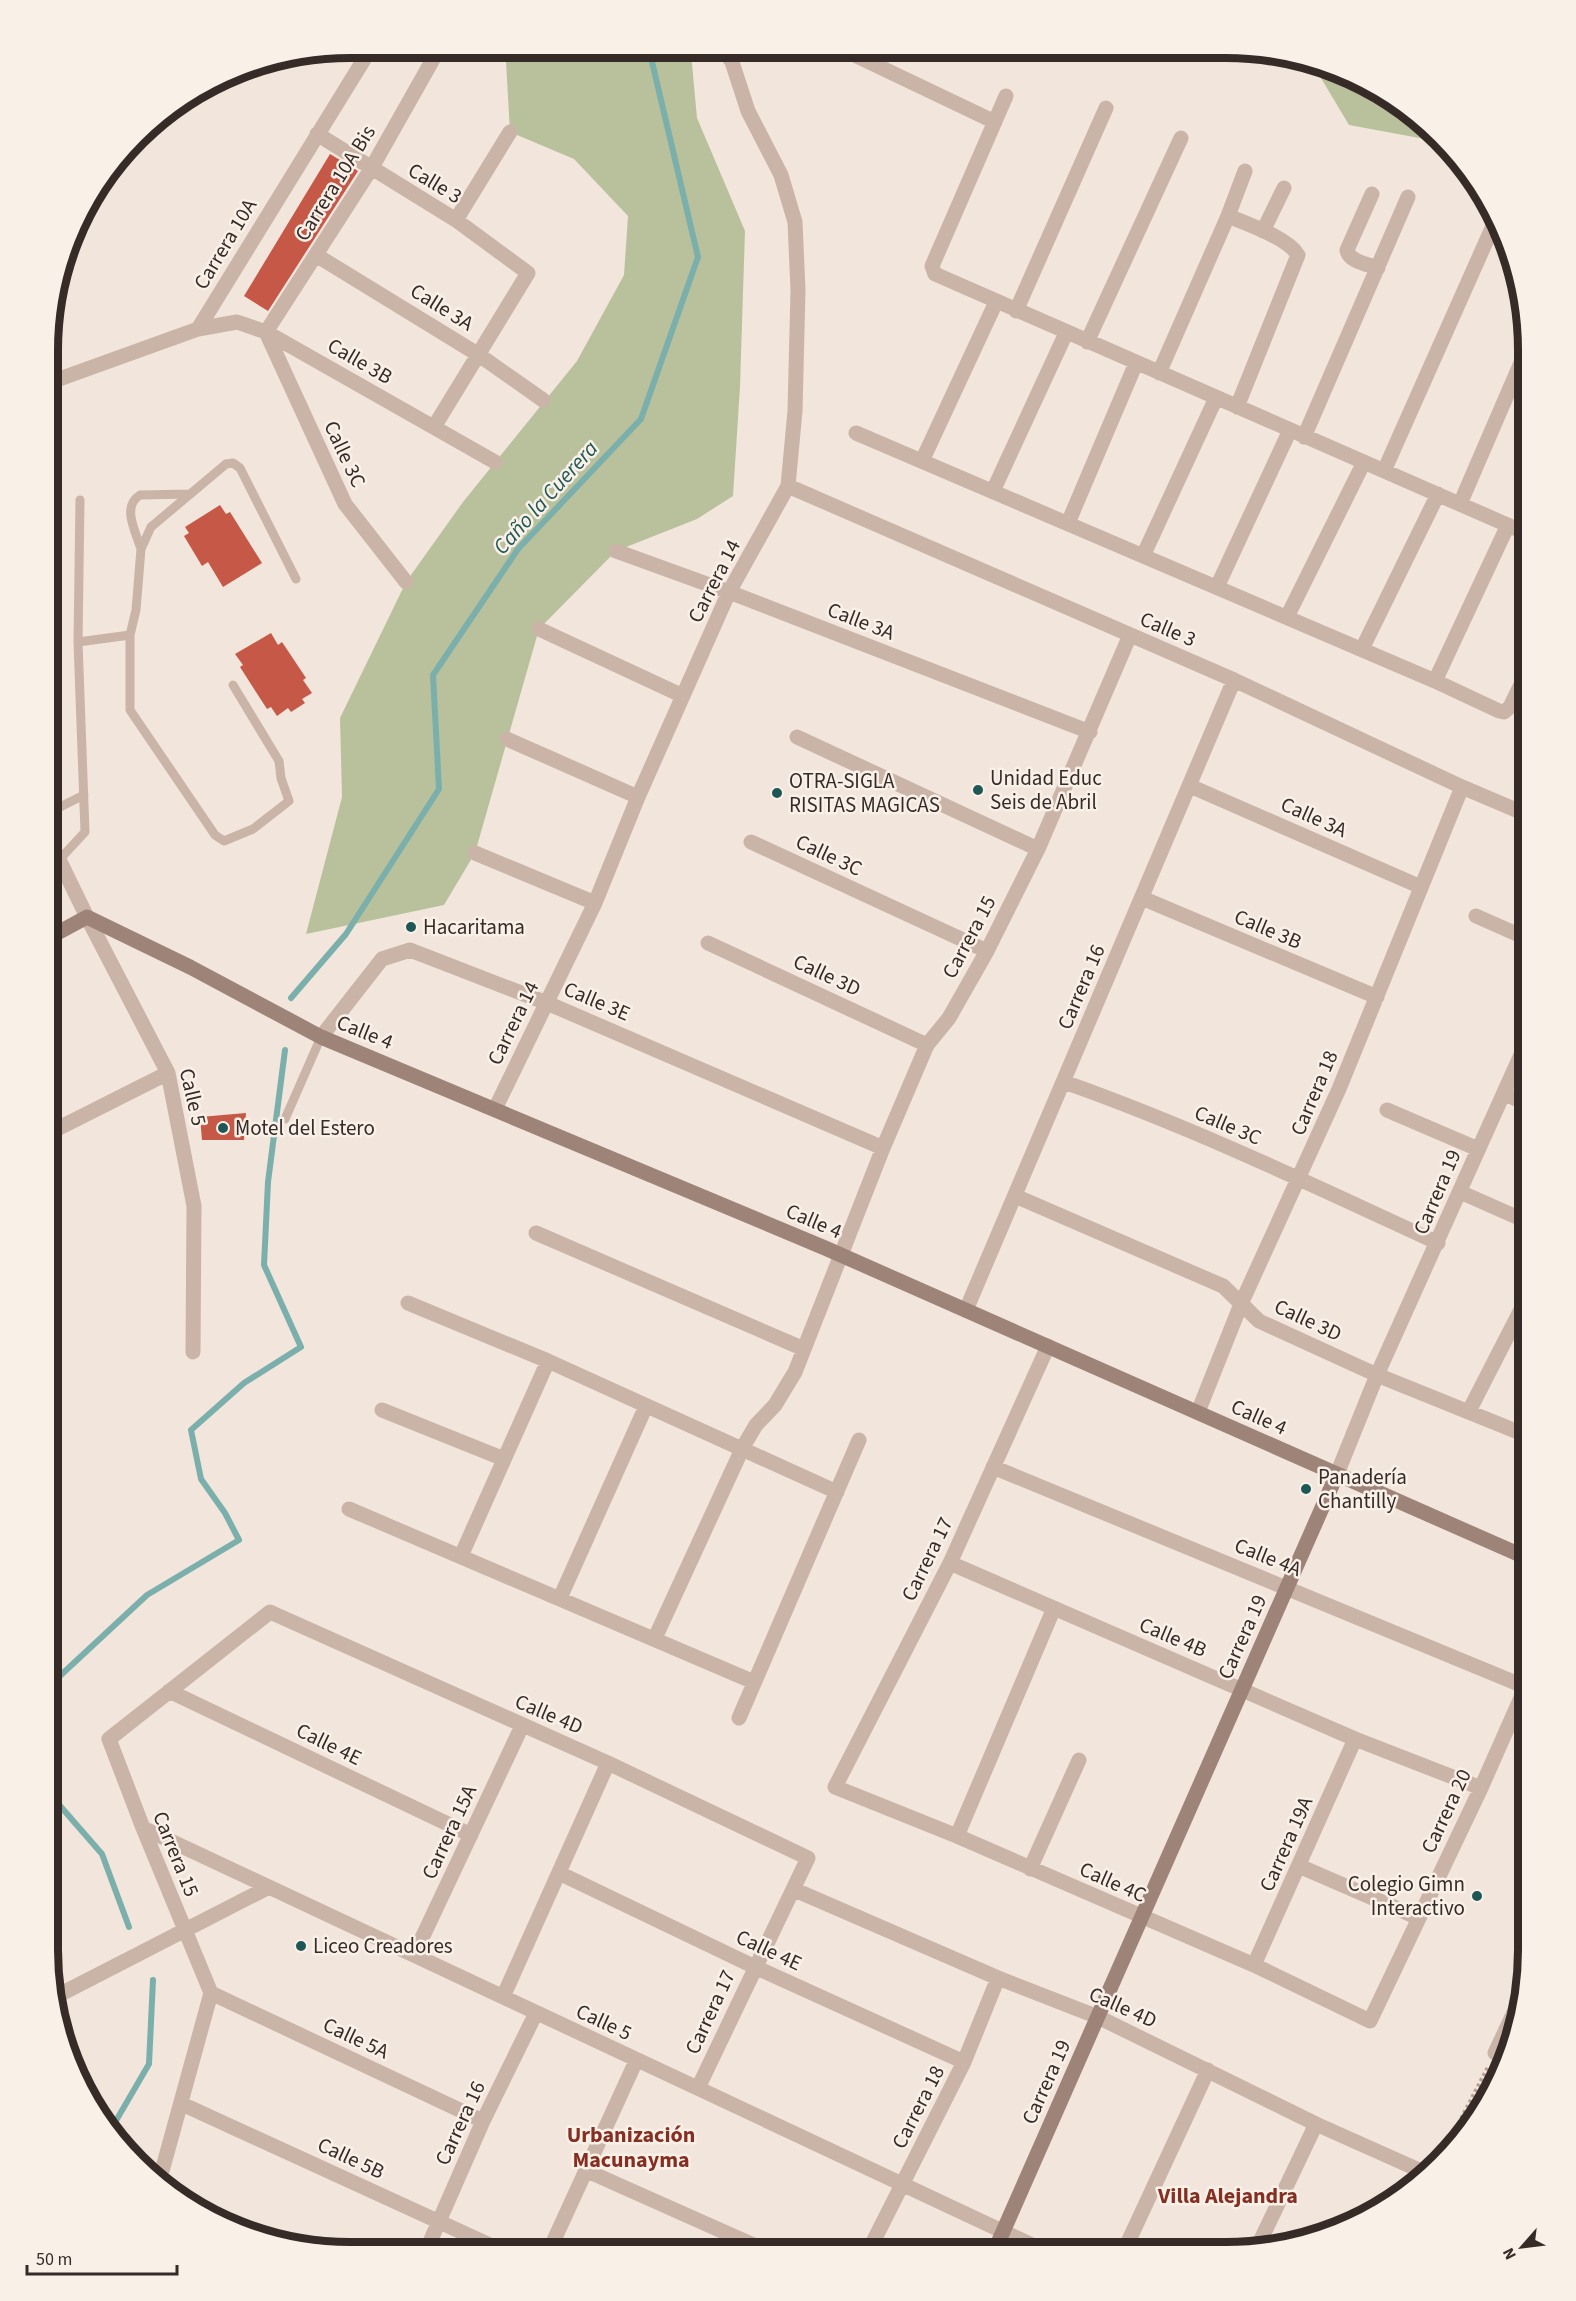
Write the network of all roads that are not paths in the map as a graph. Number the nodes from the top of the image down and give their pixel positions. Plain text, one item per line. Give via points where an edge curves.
1 (365, 58) edge
2 (434, 58) edge
3 (729, 58) edge
4 (861, 58) edge
5 (1006, 96) dead end
6 (1106, 108) dead end
7 (995, 122) junction
8 (510, 132) dead end
9 (317, 134) junction
10 (1181, 138) dead end
11 (371, 169) junction
12 (1245, 171) dead end
13 (1284, 188) dead end
14 (1372, 194) dead end
15 (1408, 197) dead end
16 (1228, 216) junction
17 (456, 220) junction
18 (1491, 230) edge
19 (1263, 231) junction
20 (316, 255) junction
21 (1378, 268) junction
22 (996, 302) junction
23 (1016, 311) junction
24 (198, 329) junction
25 (266, 332) junction
26 (1066, 333) junction
27 (1087, 342) junction
28 (479, 355) junction
29 (1136, 363) junction
30 (1518, 370) edge
31 (1159, 373) junction
32 (58, 379) edge
33 (1216, 398) junction
34 (543, 400) dead end
35 (1237, 407) junction
36 (434, 427) junction
37 (856, 433) dead end
38 (1297, 434) junction
39 (922, 461) junction
40 (495, 462) dead end
41 (1364, 462) junction
42 (1384, 471) junction
43 (788, 486) junction
44 (993, 491) junction
45 (190, 494) junction
46 (1438, 495) junction
47 (80, 500) dead end
48 (1460, 504) junction
49 (1068, 523) junction
50 (1508, 525) junction
51 (1518, 530) edge
52 (141, 549) junction
53 (616, 551) dead end
54 (1143, 556) junction
55 (296, 579) dead end
56 (406, 582) dead end
57 (1216, 587) junction
58 (729, 592) junction
59 (1287, 617) junction
60 (539, 629) dead end
61 (130, 635) junction
62 (1130, 636) junction
63 (78, 642) junction
64 (1362, 650) junction
65 (1234, 680) junction
66 (1435, 681) junction
67 (233, 685) dead end
68 (1518, 691) edge
69 (683, 696) junction
70 (1090, 732) junction
71 (797, 737) dead end
72 (507, 739) dead end
73 (1190, 786) junction
74 (1462, 787) junction
75 (84, 795) junction
76 (638, 798) junction
77 (58, 808) edge
78 (1518, 811) edge
79 (751, 842) dead end
80 (1038, 849) junction
81 (475, 853) dead end
82 (58, 856) edge
83 (60, 860) junction
84 (1421, 887) junction
85 (1142, 898) junction
86 (595, 903) junction
87 (1476, 916) dead end
88 (87, 917) junction
89 (58, 933) edge
90 (1518, 935) edge
91 (708, 943) dead end
92 (987, 951) junction
93 (1377, 997) junction
94 (547, 1003) junction
95 (321, 1037) junction
96 (927, 1045) junction
97 (1518, 1063) edge
98 (168, 1073) junction
99 (1064, 1082) junction
100 (1505, 1094) junction
101 (1518, 1100) edge
102 (495, 1108) junction
103 (1387, 1110) dead end
104 (285, 1119) dead end
105 (58, 1128) edge
106 (883, 1148) junction
107 (1478, 1149) junction
108 (1299, 1179) junction
109 (1460, 1192) junction
110 (1015, 1196) junction
111 (1518, 1218) edge
112 (536, 1233) dead end
113 (1438, 1243) junction
114 (842, 1255) junction
115 (408, 1303) dead end
116 (1242, 1304) junction
117 (966, 1310) junction
118 (1518, 1331) edge
119 (1048, 1346) junction
120 (804, 1349) junction
121 (194, 1352) dead end
122 (548, 1361) junction
123 (1377, 1375) junction
124 (646, 1406) junction
125 (382, 1410) dead end
126 (1469, 1411) junction
127 (1198, 1412) junction
128 (1518, 1432) edge
129 (859, 1440) dead end
130 (742, 1447) junction
131 (504, 1459) junction
132 (993, 1467) junction
133 (1337, 1474) junction
134 (837, 1492) junction
135 (349, 1509) dead end
136 (1518, 1554) edge
137 (461, 1556) junction
138 (950, 1563) junction
139 (1287, 1588) junction
140 (560, 1598) junction
141 (1054, 1608) junction
142 (270, 1612) joint
143 (655, 1638) junction
144 (754, 1682) junction
145 (1518, 1682) edge
146 (170, 1690) junction
147 (1242, 1690) junction
148 (1518, 1706) edge
149 (739, 1718) dead end
150 (522, 1726) junction
151 (1355, 1738) junction
152 (1079, 1760) dead end
153 (608, 1762) junction
154 (836, 1787) joint
155 (1481, 1788) junction
156 (143, 1828) junction
157 (471, 1835) junction
158 (957, 1836) junction
159 (808, 1858) joint
160 (1299, 1866) junction
161 (1030, 1869) junction
162 (559, 1873) junction
163 (269, 1887) junction
164 (795, 1890) junction
165 (1142, 1918) junction
166 (1419, 1918) junction
167 (185, 1930) junction
168 (414, 1955) junction
169 (1254, 1965) junction
170 (755, 1967) junction
171 (998, 1978) junction
172 (211, 1993) junction
173 (62, 1994) edge
174 (504, 1997) junction
175 (536, 2013) junction
176 (1098, 2018) junction
177 (1370, 2021) joint
178 (1508, 2025) edge
179 (1495, 2053) road end
180 (636, 2061) junction
181 (964, 2062) junction
182 (1208, 2070) junction
183 (698, 2088) junction
184 (182, 2104) junction
185 (483, 2121) junction
186 (1316, 2124) junction
187 (585, 2170) junction
188 (1418, 2170) edge
189 (162, 2173) edge
190 (903, 2183) junction
191 (439, 2221) junction
192 (1003, 2231) junction
193 (1261, 2240) edge
194 (430, 2242) edge
195 (484, 2242) edge
196 (553, 2242) edge
197 (747, 2242) edge
198 (872, 2242) edge
199 (998, 2242) edge
200 (1026, 2242) edge
201 (1127, 2242) edge

1 - 9 street, Carrera 10A
2 - 11 street, Carrera 10A Bis
3 - 43 street, Carrera 14 via 748,111 781,175 795,222 798,290
4 - 7 street
5 - 7 street
6 - 23 street
7 - 22 street via 932,266 935,274
8 - 17 street
9 - 11 street, Calle 3
9 - 24 street, Carrera 10A
10 - 27 street
11 - 17 street, Calle 3
11 - 20 street, Carrera 10A Bis
12 - 16 street
13 - 19 street
14 - 21 street via 1347,250 1352,259
15 - 21 street
16 - 19 street
16 - 31 street
17 - 28 street, Calle 3 via 528,273
18 - 42 street
19 - 35 street via 1298,255
20 - 25 street, Carrera 10A Bis
20 - 28 street, Calle 3A
21 - 38 street
22 - 23 street
22 - 39 street
23 - 26 street
24 - 25 street, Calle 3B via 237,322
24 - 32 street
25 - 36 street, Calle 3B
25 - 56 street, Calle 3C via 345,504
26 - 27 street
26 - 44 street
27 - 29 street
28 - 34 street, Calle 3A
28 - 36 street
29 - 31 street
29 - 49 street
30 - 48 street
31 - 33 street
33 - 35 street
33 - 54 street
35 - 38 street
36 - 40 street, Calle 3B
37 - 39 street
38 - 41 street
38 - 57 street
39 - 44 street
41 - 42 street
41 - 59 street
42 - 46 street
43 - 58 street, Carrera 14
43 - 62 street, Calle 3
44 - 49 street
45 - 52 lane via 152,527
45 - 52 lane via 135,498 131,516
45 - 55 lane via 226,464 240,468
46 - 48 street
46 - 64 street
47 - 63 lane
48 - 50 street
49 - 54 street
50 - 51 street
50 - 66 street
52 - 61 lane
53 - 58 street, Calle 3A
54 - 57 street
57 - 59 street
58 - 69 street, Carrera 14
58 - 70 street, Calle 3A
59 - 64 street
60 - 69 street
61 - 63 lane
61 - 67 lane via 130,710 215,835 224,841 253,829 289,801 279,761
62 - 65 street, Calle 3
62 - 70 street, Carrera 15
63 - 75 lane
64 - 66 street
65 - 73 street, Carrera 16
65 - 74 street, Calle 3
66 - 68 street via 1504,712
69 - 76 street, Carrera 14
70 - 80 street, Carrera 15
71 - 80 street
72 - 76 street
73 - 84 street, Calle 3A
73 - 85 street, Carrera 16
74 - 78 street, Calle 3
74 - 84 street, Carrera 18
75 - 77 lane
75 - 83 lane via 85,832
76 - 86 street, Carrera 14
79 - 92 street, Calle 3C
80 - 92 street, Carrera 15
81 - 86 street
82 - 83 street, Calle 5
83 - 88 street, Calle 5
84 - 93 street, Carrera 18
85 - 93 street, Calle 3B
85 - 99 street, Carrera 16
86 - 94 street, Carrera 14
87 - 90 street
88 - 89 street
88 - 95 street, Calle 4
88 - 98 street, Calle 5
91 - 96 street, Calle 3D
92 - 96 street, Carrera 15 via 950,1018
93 - 108 street, Carrera 18
94 - 95 street, Calle 3E via 410,950 382,959
94 - 102 street, Carrera 14
94 - 106 street, Calle 3E
95 - 102 street, Calle 4
95 - 104 lane
96 - 106 street, Carrera 15
97 - 100 street, Carrera 19
98 - 105 street
98 - 121 street, Calle 5 via 194,1206
99 - 108 street, Calle 3C
99 - 110 street, Carrera 16
100 - 101 street
100 - 107 street, Carrera 19
102 - 114 street, Calle 4
103 - 107 street
106 - 114 street, Carrera 15
107 - 109 street, Carrera 19
108 - 113 street, Calle 3C
108 - 116 street, Carrera 18
109 - 111 street
109 - 113 street, Carrera 19
110 - 116 street, Calle 3D via 1223,1286
110 - 117 street, Carrera 16
112 - 120 street
113 - 123 street, Carrera 19
114 - 117 street, Calle 4
114 - 120 street, Carrera 15
115 - 122 street
116 - 123 street, Calle 3D via 1259,1322
116 - 127 street, Carrera 18
117 - 119 street, Calle 4
118 - 126 street
119 - 127 street, Calle 4
119 - 132 street, Carrera 17
120 - 130 street, Carrera 15 via 775,1406
122 - 124 street
122 - 131 street
123 - 126 street, Calle 3D
123 - 133 street, Carrera 19
124 - 130 street
124 - 140 street
125 - 131 street
126 - 128 street, Calle 3D
127 - 133 street, Calle 4
129 - 134 street
130 - 134 street
130 - 143 street, Carrera 15
131 - 137 street
132 - 138 street, Carrera 17
132 - 139 street, Calle 4A
133 - 136 street, Calle 4
133 - 139 street, Carrera 19
134 - 144 street
135 - 137 street
137 - 140 street
138 - 141 street, Calle 4B
138 - 154 street, Carrera 17
139 - 145 street, Calle 4A
139 - 147 street, Carrera 19
140 - 143 street
141 - 147 street, Calle 4B
141 - 158 street
142 - 146 street, Carrera 15
142 - 150 street, Calle 4D
143 - 144 street
144 - 149 street
146 - 156 street, Carrera 15 via 109,1739
146 - 157 street, Calle 4E
147 - 151 street, Calle 4B
147 - 165 street, Carrera 19
148 - 155 street, Carrera 20
150 - 153 street, Calle 4D
150 - 157 street, Carrera 15A
151 - 155 street, Calle 4B
151 - 160 street, Carrera 19A
152 - 161 street
153 - 159 street, Calle 4D
153 - 162 street
154 - 158 street, Calle 4C
155 - 166 street, Carrera 20
156 - 163 street, Calle 5
156 - 167 street, Carrera 15
157 - 168 street, Carrera 15A
158 - 161 street, Calle 4C
159 - 164 street, Carrera 17
160 - 166 street
160 - 169 street, Carrera 19A
161 - 165 street, Calle 4C
162 - 170 street, Calle 4E
162 - 174 street
163 - 167 street
163 - 168 street, Calle 5
164 - 170 street, Carrera 17
164 - 171 street, Calle 4D
165 - 169 street, Calle 4C
165 - 176 street, Carrera 19
166 - 177 street, Carrera 20
167 - 172 street, Carrera 15
167 - 173 street
168 - 174 street, Calle 5
169 - 177 street, Calle 4C
170 - 181 street, Calle 4E
170 - 183 street, Carrera 17
171 - 176 street, Calle 4D
171 - 181 street, Carrera 18
172 - 184 street
172 - 185 street, Calle 5A
174 - 175 street, Calle 5
175 - 180 street, Calle 5
175 - 185 street, Carrera 16
176 - 182 street, Calle 4D
176 - 192 street, Carrera 19
178 - 179 street
180 - 183 street, Calle 5
180 - 187 street
181 - 190 street, Carrera 18
182 - 186 street, Calle 4D
182 - 201 street
183 - 190 street, Calle 5
184 - 189 street
184 - 191 street, Calle 5B
185 - 191 street, Carrera 16
186 - 188 street, Calle 4D
186 - 193 street
187 - 196 street
187 - 197 street
190 - 192 street, Calle 5
190 - 198 street, Carrera 18
191 - 194 street, Carrera 16
191 - 195 street, Calle 5B
192 - 199 street, Carrera 19
192 - 200 street, Calle 5

